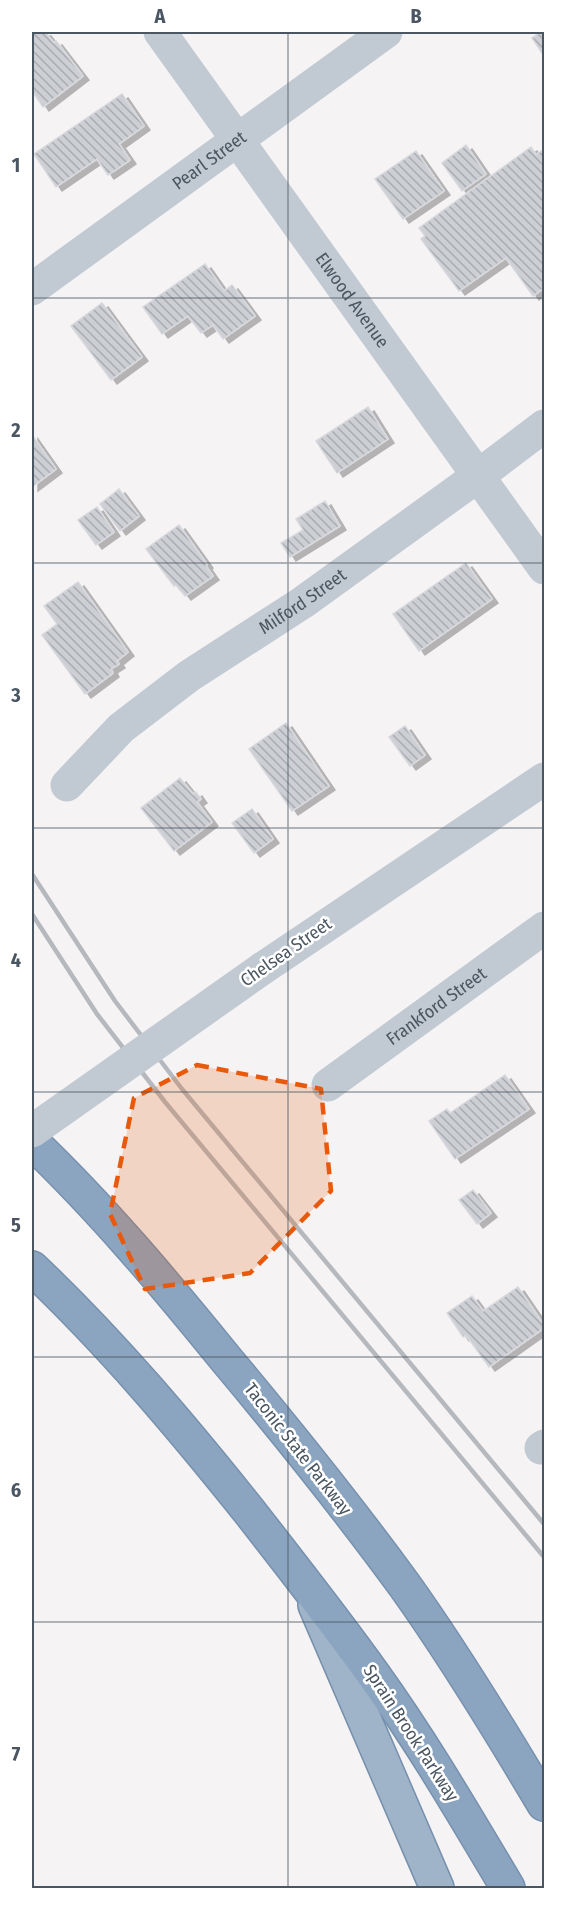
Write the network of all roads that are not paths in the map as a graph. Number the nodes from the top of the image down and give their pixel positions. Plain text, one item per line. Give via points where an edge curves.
1 (160, 32) edge
2 (386, 32) edge
3 (236, 140) junction
4 (32, 289) edge
5 (544, 426) edge
6 (478, 476) junction
7 (544, 568) edge
8 (544, 779) edge
9 (67, 785) dead end
10 (544, 928) edge
11 (328, 1085) dead end
12 (32, 1131) edge
13 (32, 1142) edge
14 (32, 1268) edge
15 (306, 1584) junction
16 (405, 1587) junction
17 (544, 1774) edge
18 (544, 1804) edge
19 (437, 1888) edge
20 (508, 1888) edge

1 - 3 street, Elwood Avenue
2 - 3 street, Pearl Street
3 - 4 street, Pearl Street
3 - 6 street, Elwood Avenue
5 - 6 street, Milford Street
6 - 7 street, Elwood Avenue
6 - 9 street, Milford Street via 302,603 189,676 121,728
8 - 12 street, Chelsea Street, bridge via 263,968
10 - 11 street, Frankford Street
13 - 16 highway, Taconic State Parkway via 101,1210 154,1271
14 - 15 highway via 164,1407
15 - 19 highway
15 - 20 highway, Sprain Brook Parkway via 373,1674
16 - 17 highway, Taconic State Parkway
16 - 18 highway

